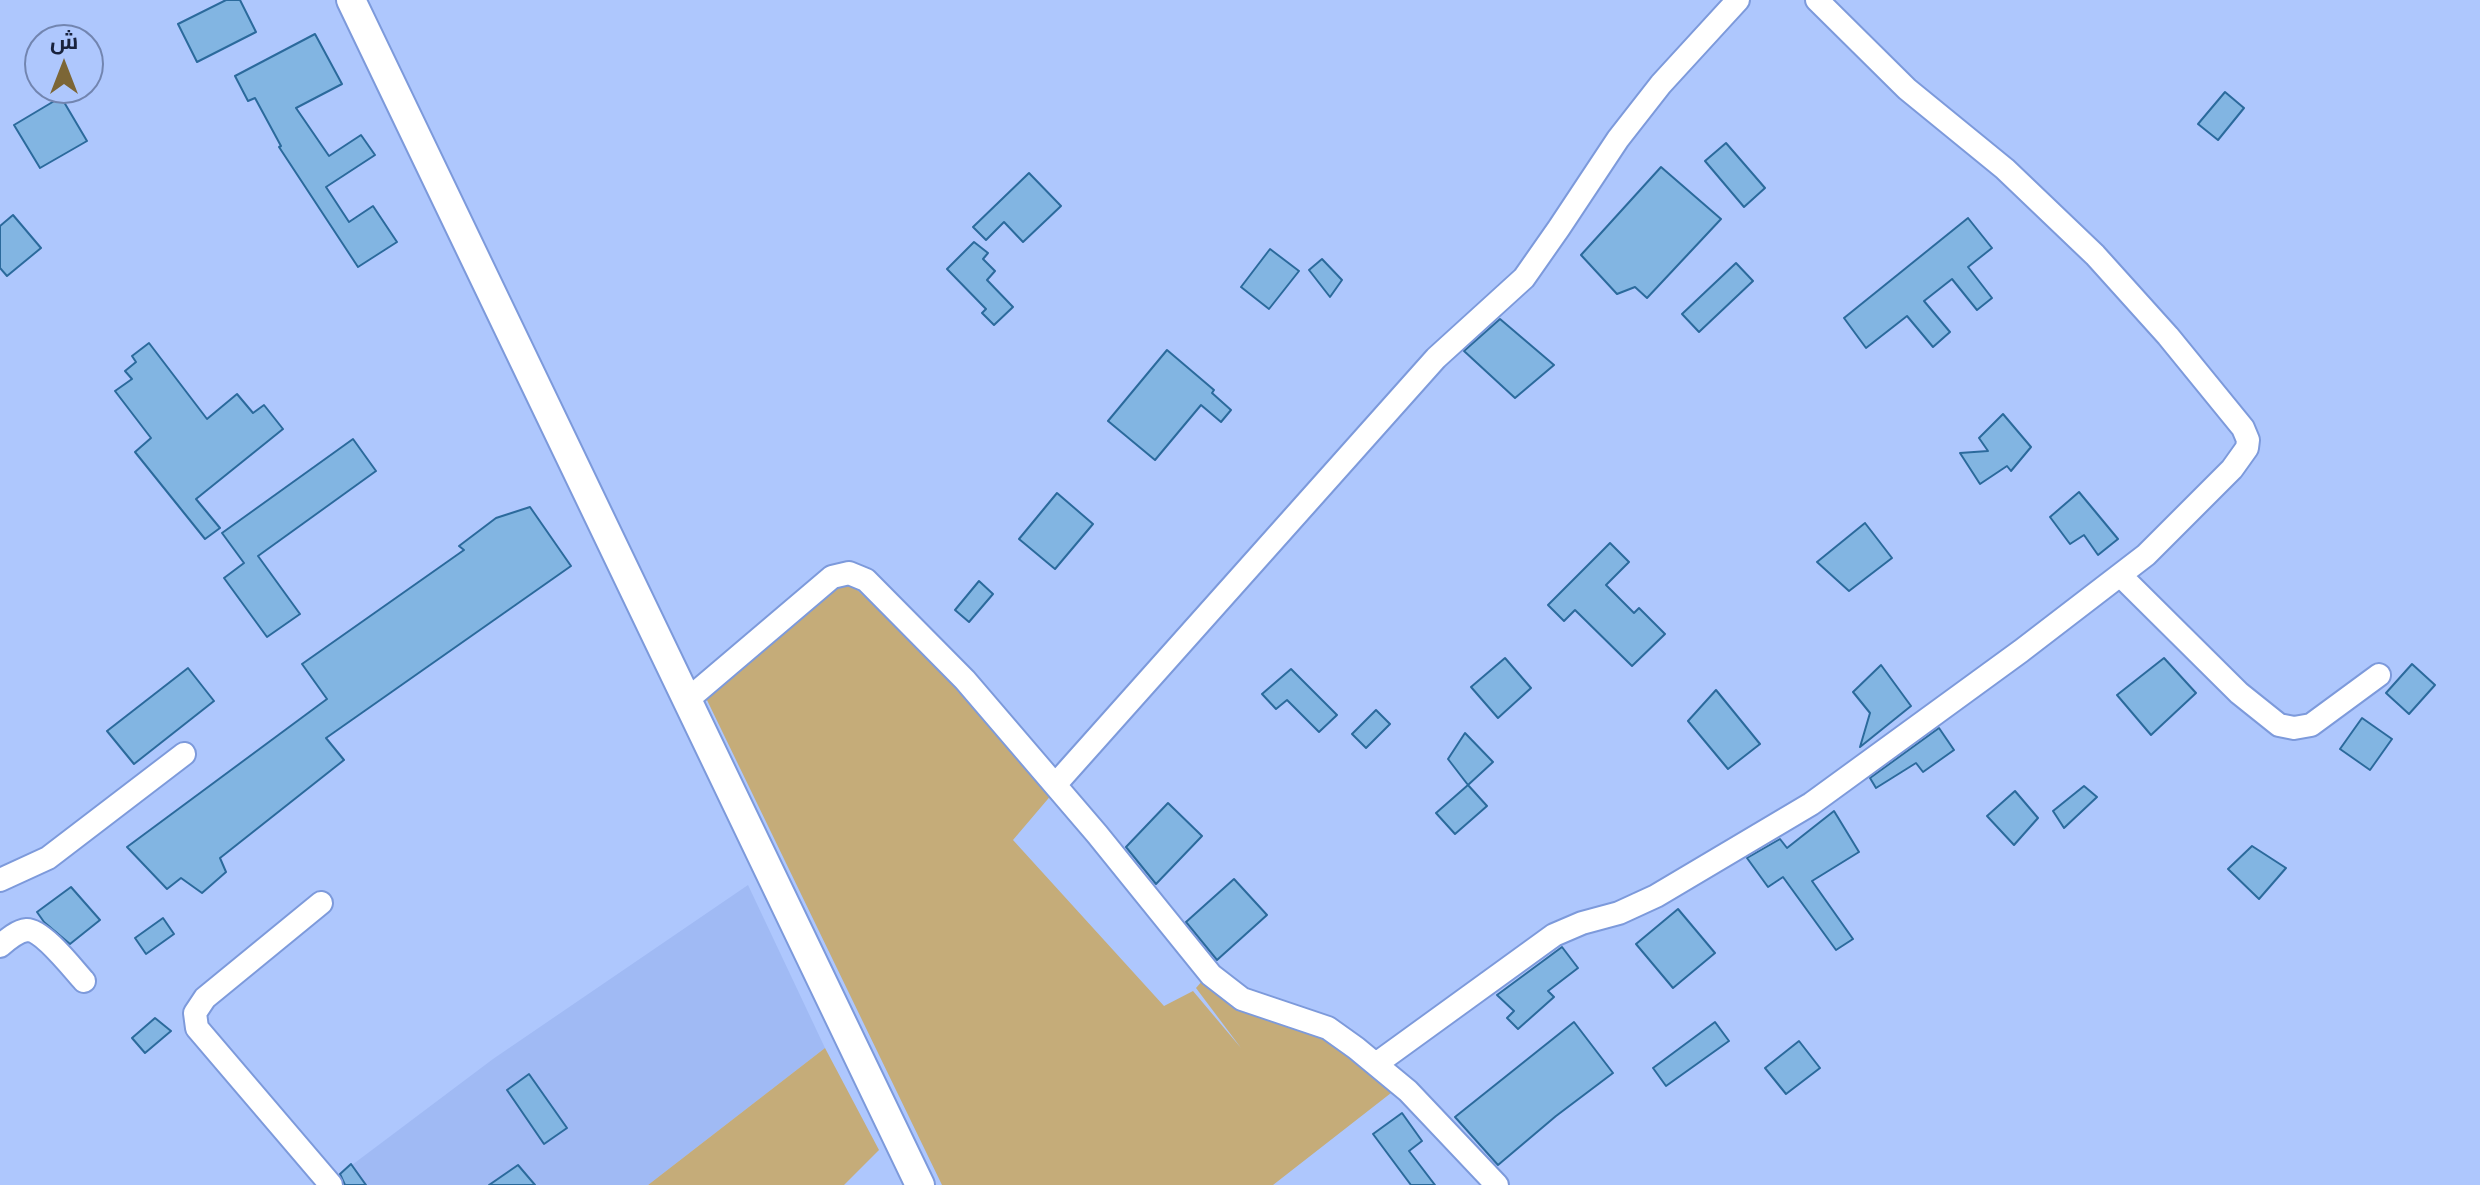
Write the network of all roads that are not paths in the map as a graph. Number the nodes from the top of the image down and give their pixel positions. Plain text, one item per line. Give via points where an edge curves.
1 (351, 0) edge
2 (1738, 0) edge
3 (1817, 0) edge
4 (2120, 575) junction
5 (2379, 675) dead end
6 (686, 701) junction
7 (184, 754) dead end
8 (1055, 785) junction
9 (0, 880) edge
10 (321, 903) dead end
11 (0, 946) edge
12 (84, 981) dead end
13 (1376, 1064) junction
14 (331, 1185) edge
15 (920, 1185) edge
16 (1497, 1185) edge

1 - 6 street
2 - 8 street via 1618,139 1524,278 1436,358
3 - 4 street via 1907,89 2005,169 2095,255 2243,428 2247,448 2232,469
4 - 5 street via 2239,693 2279,725 2311,725
4 - 13 street via 1811,804 1656,896 1554,935
6 - 8 street via 832,577 849,573 866,580 965,680
6 - 15 street
7 - 9 street via 48,858
8 - 13 street via 1211,975 1242,999 1328,1028
10 - 14 street via 205,998 195,1013 197,1028
11 - 12 street via 24,930 34,931
13 - 16 street

